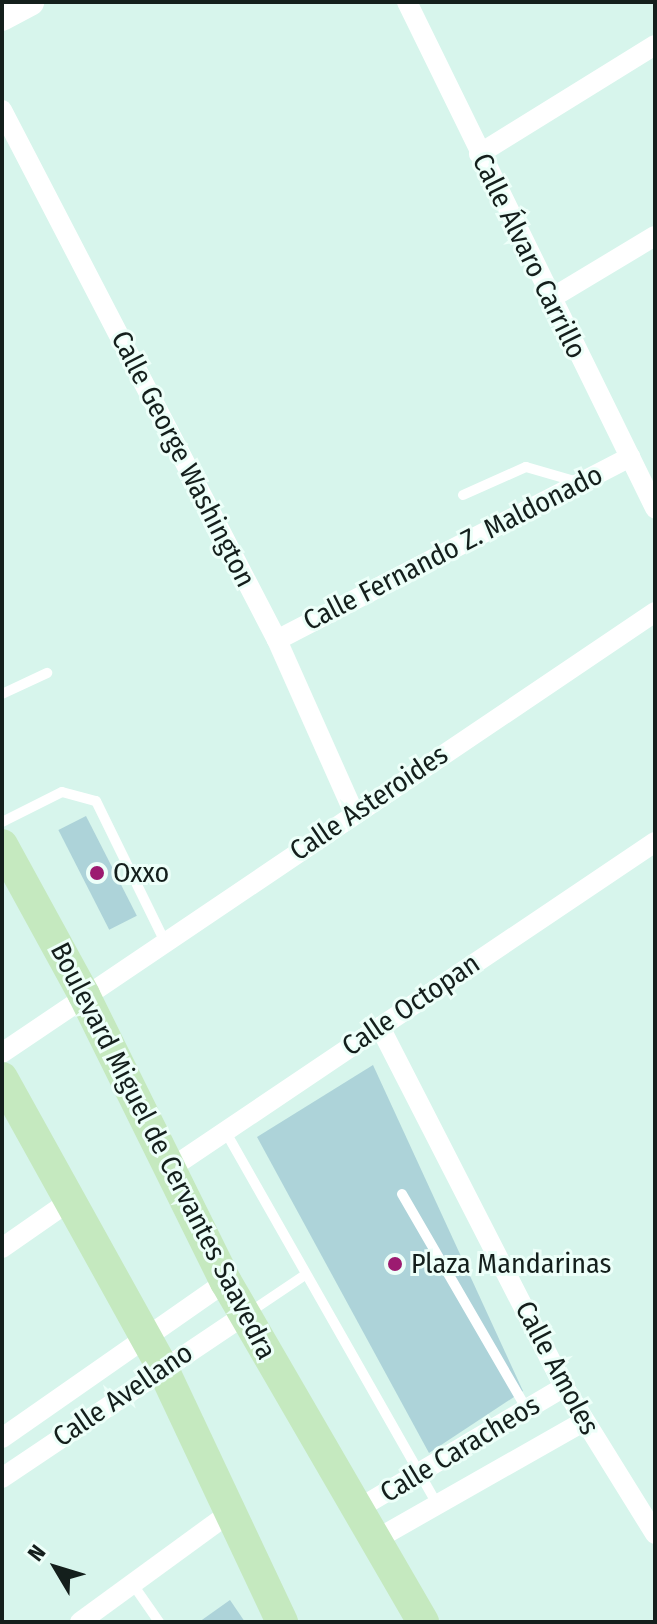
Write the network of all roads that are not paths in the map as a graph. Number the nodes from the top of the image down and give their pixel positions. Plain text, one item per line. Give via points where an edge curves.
1 (30, 2) edge
2 (407, 2) edge
3 (2, 17) edge
4 (655, 45) edge
5 (2, 110) edge
6 (479, 154) junction
7 (655, 236) edge
8 (550, 299) junction
9 (630, 457) junction
10 (580, 483) junction
11 (463, 495) dead end
12 (655, 508) edge
13 (655, 612) edge
14 (277, 640) junction
15 (47, 673) dead end
16 (2, 694) edge
17 (354, 813) junction
18 (2, 822) edge
19 (655, 842) edge
20 (2, 845) edge
21 (164, 940) junction
22 (84, 995) junction
23 (380, 1027) junction
24 (2, 1053) edge
25 (2, 1078) edge
26 (224, 1129) junction
27 (168, 1170) junction
28 (402, 1194) dead end
29 (71, 1200) junction
30 (2, 1248) edge
31 (305, 1275) junction
32 (226, 1282) junction
33 (245, 1315) junction
34 (145, 1336) junction
35 (162, 1367) junction
36 (564, 1387) junction
37 (527, 1410) junction
38 (583, 1422) junction
39 (2, 1438) edge
40 (421, 1475) junction
41 (2, 1478) edge
42 (438, 1506) junction
43 (356, 1510) junction
44 (232, 1511) junction
45 (655, 1534) edge
46 (375, 1540) junction
47 (134, 1586) junction
48 (80, 1622) edge
49 (159, 1622) edge
50 (282, 1622) edge
51 (423, 1622) edge

1 - 3 street
2 - 6 street, Calle Álvaro Carrillo
4 - 6 street
5 - 14 street, Calle George Washington
6 - 8 street, Calle Álvaro Carrillo
7 - 8 street
8 - 9 street, Calle Álvaro Carrillo
9 - 10 street, Calle Fernando Z. Maldonado
9 - 12 street, Calle Álvaro Carrillo
10 - 11 lane via 526,467
10 - 14 street, Calle Fernando Z. Maldonado
13 - 17 street, Calle Asteroides
14 - 17 street, Calle George Washington
15 - 16 lane
17 - 21 street, Calle Asteroides
18 - 21 lane via 62,792 96,801
19 - 23 street, Calle Octopan
20 - 22 main road, Boulevard Miguel de Cervantes Saavedra
21 - 22 street, Calle Asteroides
22 - 24 street, Calle Asteroides
22 - 27 main road, Boulevard Miguel de Cervantes Saavedra
23 - 26 street, Calle Octopan
23 - 36 street, Calle Amoles
25 - 29 main road
26 - 27 street, Calle Octopan
26 - 31 lane
27 - 32 main road, Boulevard Miguel de Cervantes Saavedra
28 - 37 lane
29 - 30 street
29 - 34 main road
31 - 33 lane
31 - 40 lane
32 - 33 main road, Boulevard Miguel de Cervantes Saavedra
32 - 34 street, Calle Avellano
33 - 35 street, Calle Avellano
33 - 43 main road, Boulevard Miguel de Cervantes Saavedra
34 - 35 main road
34 - 39 street, Calle Avellano
35 - 41 street, Calle Avellano
35 - 44 main road
36 - 37 street, Calle Caracheos
36 - 38 street, Calle Amoles
37 - 40 street, Calle Caracheos
38 - 42 street, Calle Caracheos
38 - 45 street, Calle Amoles
40 - 42 lane
40 - 43 street, Calle Caracheos
42 - 46 street, Calle Caracheos
43 - 46 main road, Boulevard Miguel de Cervantes Saavedra
44 - 47 street
44 - 50 main road
46 - 51 main road, Boulevard Miguel de Cervantes Saavedra
47 - 48 street
47 - 49 lane

